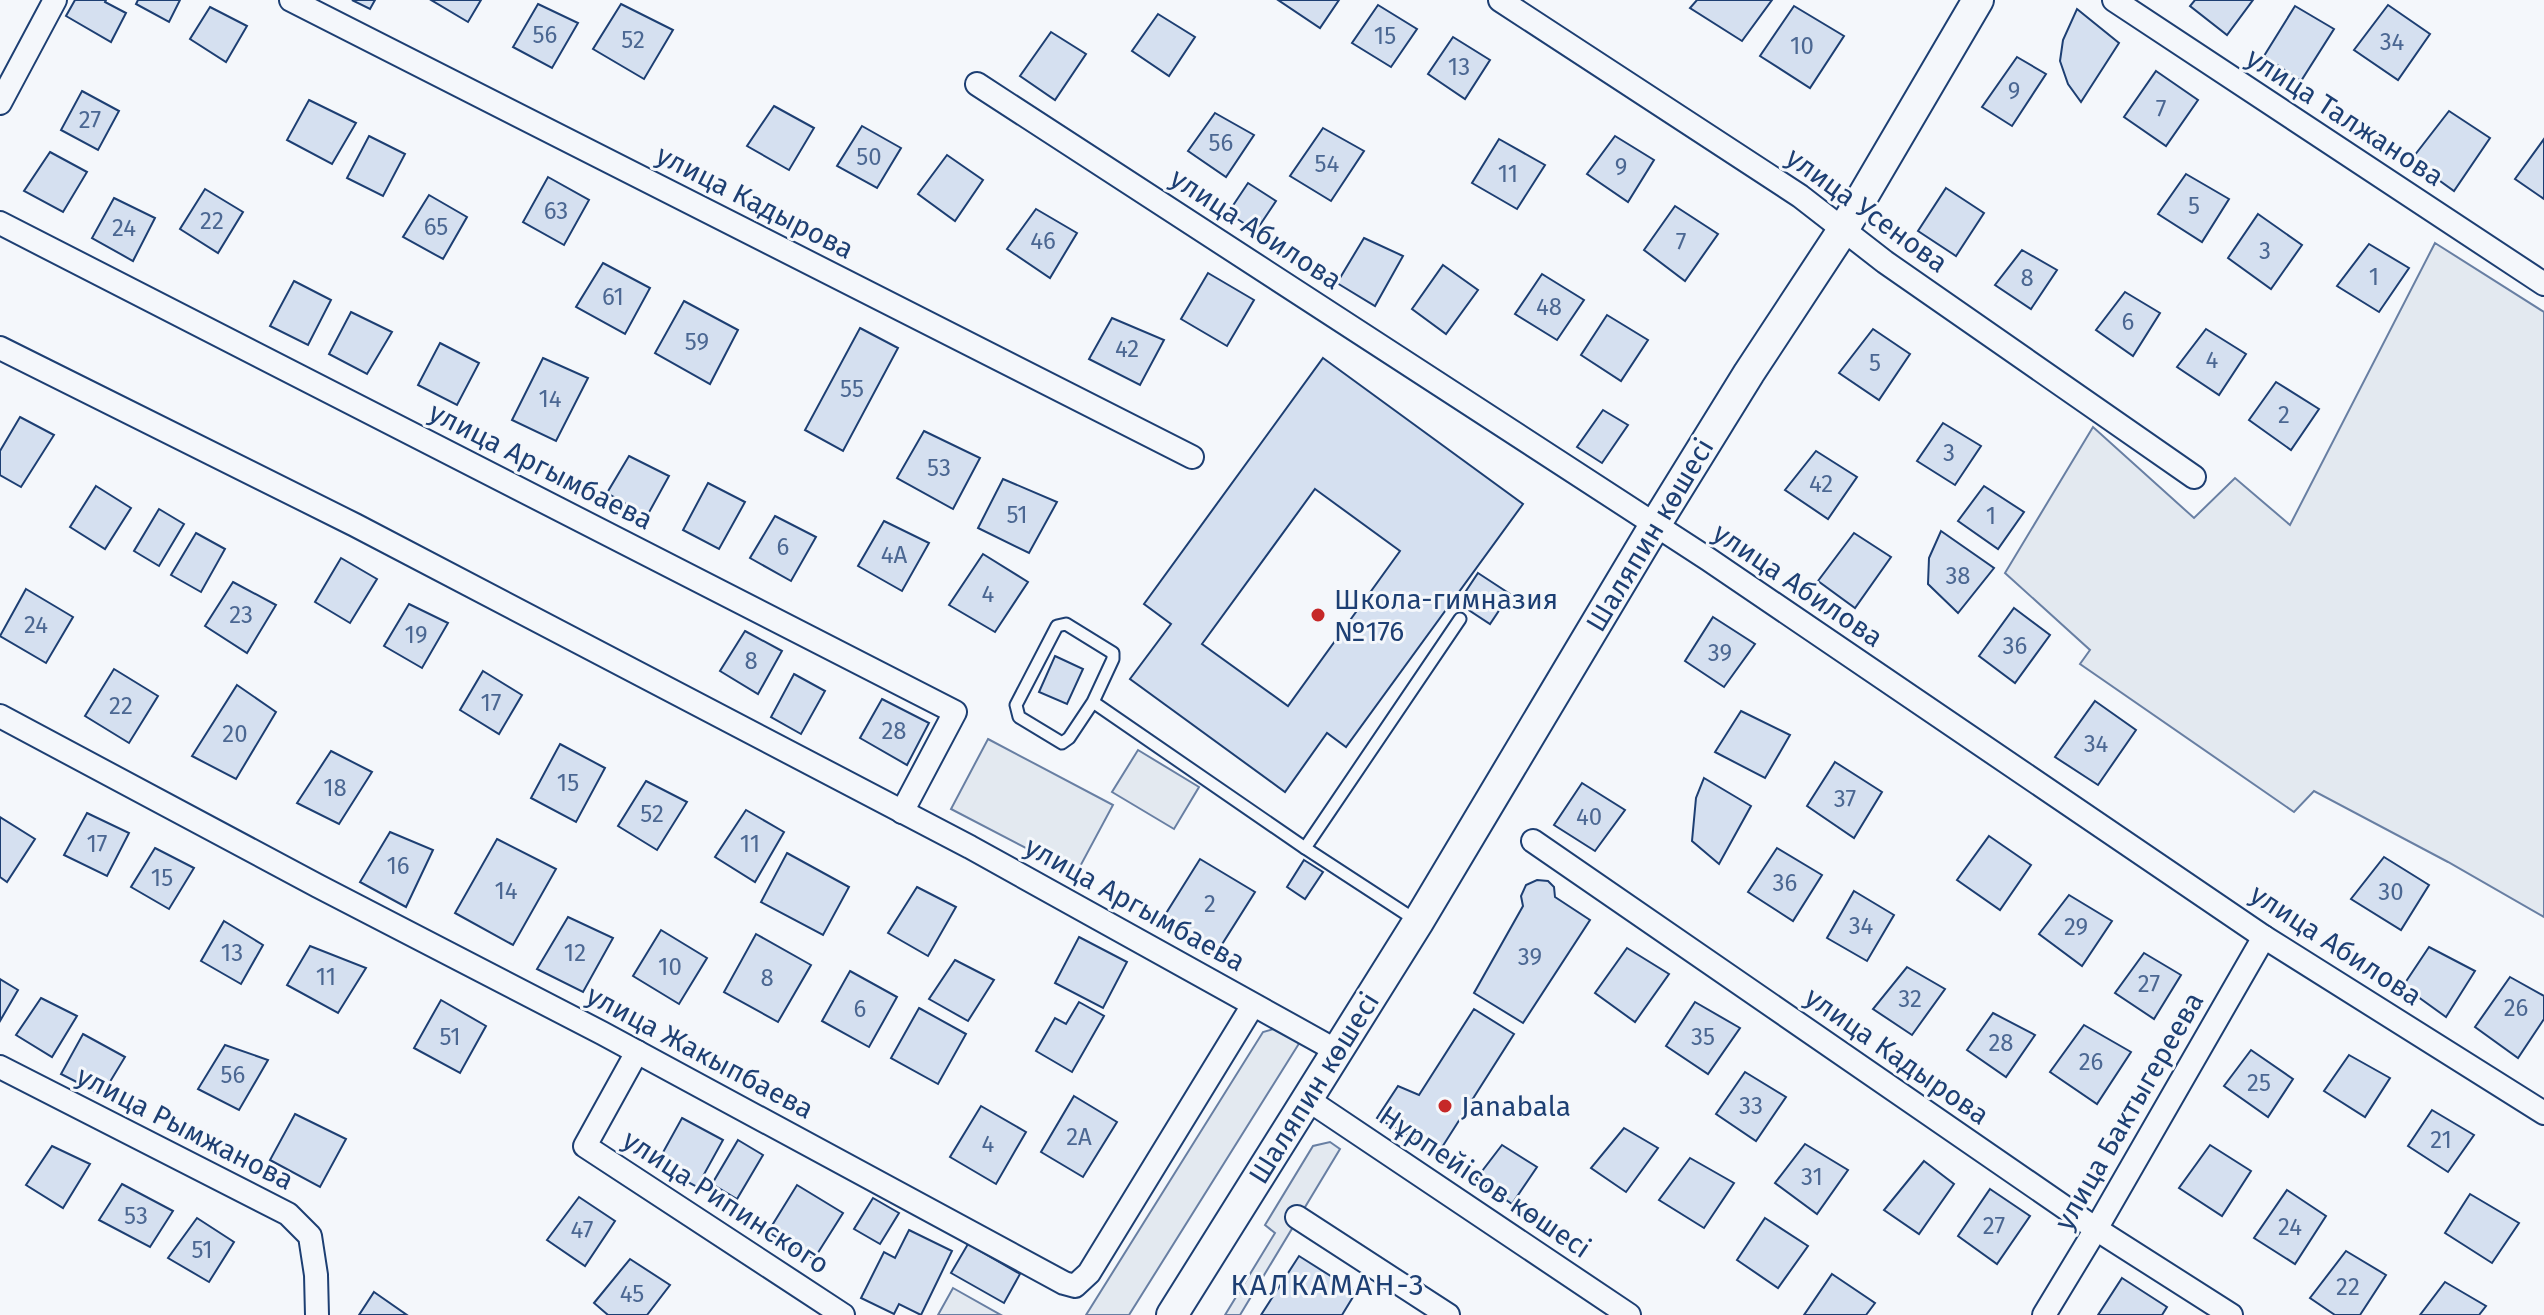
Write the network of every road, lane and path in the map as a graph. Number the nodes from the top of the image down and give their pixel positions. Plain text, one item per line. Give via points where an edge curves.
1 (55, 0) edge
2 (291, 0) edge
3 (1500, 0) edge
4 (1978, 0) edge
5 (2114, 0) edge
6 (977, 84) dead end
7 (0, 103) edge
8 (0, 223) edge
9 (1843, 230) junction
10 (2544, 284) edge
11 (0, 348) edge
12 (1192, 457) dead end
13 (2194, 477) dead end
14 (1655, 525) junction
15 (1460, 619) dead end
16 (1093, 702) junction
17 (0, 716) edge
18 (902, 812) junction
19 (1533, 841) dead end
20 (1305, 848) junction
21 (1418, 922) junction
22 (2264, 937) junction
23 (1253, 1005) junction
24 (1337, 1051) junction
25 (637, 1052) junction
26 (0, 1067) edge
27 (1307, 1099) junction
28 (2544, 1113) edge
29 (1297, 1217) dead end
30 (2096, 1229) junction
31 (317, 1315) edge
32 (843, 1315) edge
33 (1172, 1315) edge
34 (1448, 1315) edge
35 (1629, 1315) edge
36 (2044, 1315) edge
37 (2231, 1315) edge

1 - 7 street
2 - 12 street, улица Кадырова
3 - 9 street, улица Усенова via 1800,196
4 - 9 main road, Шаляпин көшесі
5 - 10 street, улица Талжанова
6 - 14 street, улица Абилова
8 - 18 street, улица Аргымбаева via 955,712
9 - 13 street, улица Усенова
9 - 14 main road, Шаляпин көшесі
11 - 18 street, улица Аргымбаева via 355,525
14 - 21 main road, Шаляпин көшесі
14 - 22 street, улица Абилова
15 - 20 lane
16 - 16 lane via 1113,653 1061,624 1016,705 1019,717 1062,743
16 - 20 lane
17 - 25 street, улица Жакыпбаева
18 - 23 street, улица Аргымбаева
19 - 30 street, улица Кадырова
20 - 21 lane
21 - 24 main road, Шаляпин көшесі
22 - 28 street, улица Абилова
22 - 30 street, улица Бактыгереева
23 - 24 street, улица Аргымбаева
23 - 25 street, улица Жакыпбаева via 1089,1273 1075,1286
24 - 27 main road, Шаляпин көшесі
25 - 32 street, улица Рипинского via 585,1146
26 - 31 street, улица Рымжанова via 288,1214 310,1236
27 - 33 main road, Шаляпин көшесі
27 - 35 street, Нұрпейісов көшесі
29 - 34 street
30 - 36 street, улица Бактыгереева
30 - 37 street, улица Кадырова

